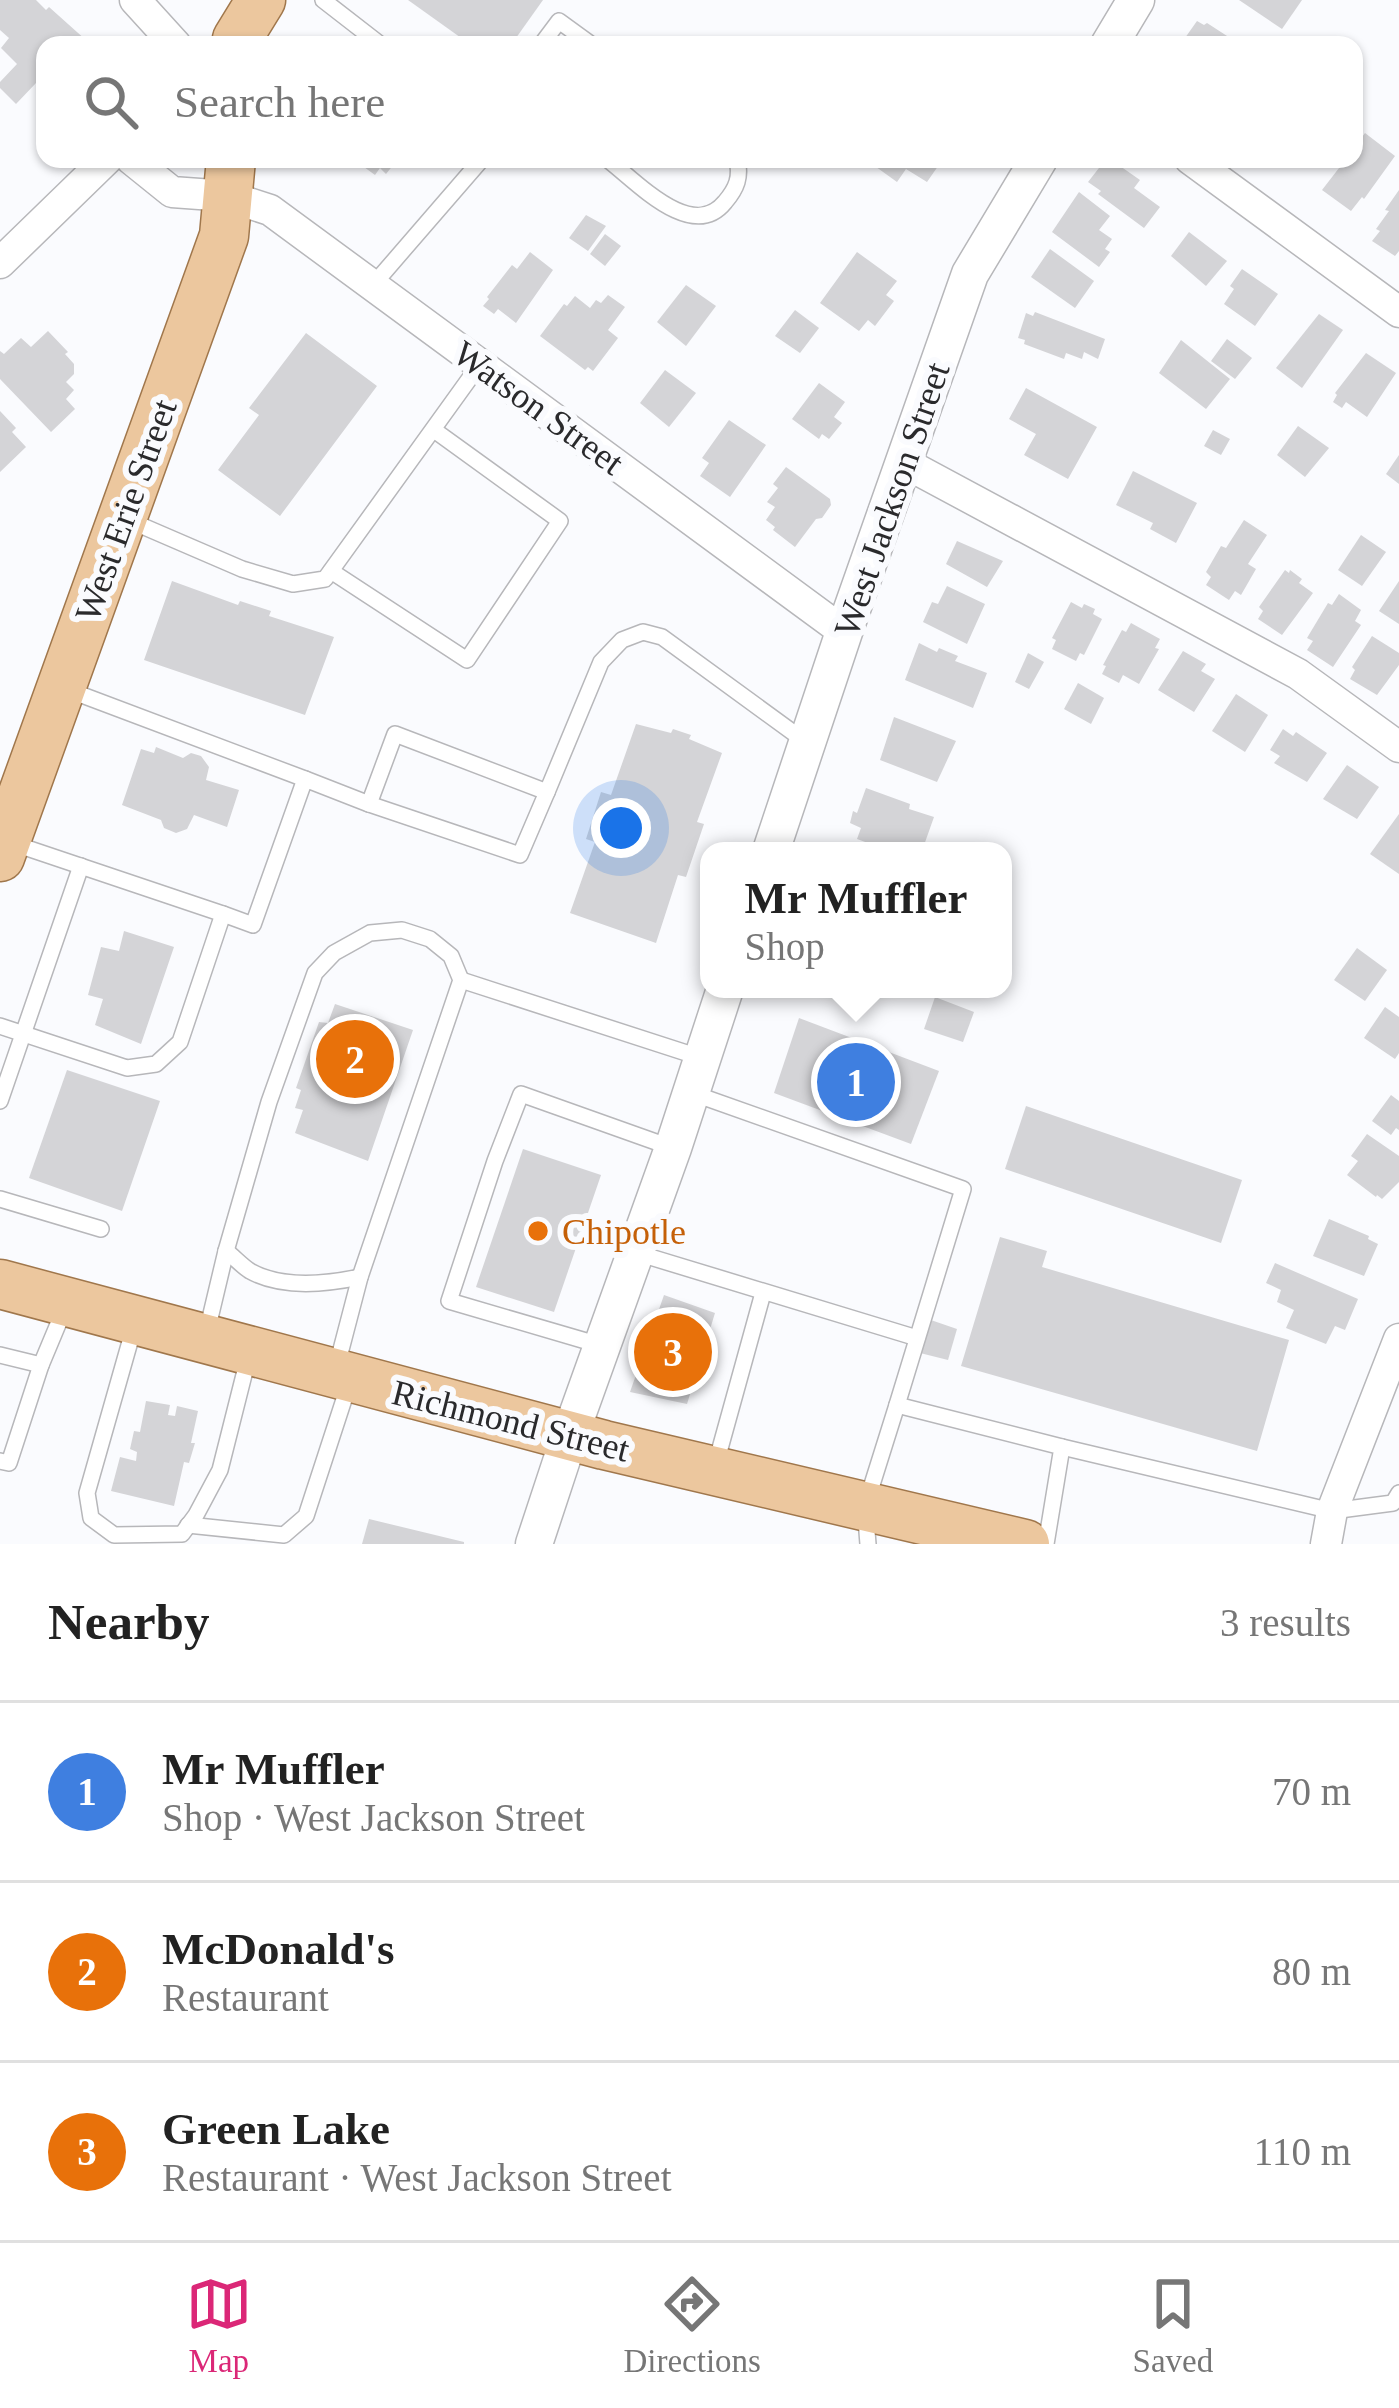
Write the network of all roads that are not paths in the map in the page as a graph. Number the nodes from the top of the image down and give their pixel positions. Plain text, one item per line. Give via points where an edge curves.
1 (136, 0) edge
2 (322, 0) edge
3 (1136, 0) edge
4 (168, 36) edge
5 (369, 36) edge
6 (548, 36) edge
7 (580, 36) edge
8 (1114, 36) edge
9 (98, 168) edge
10 (141, 168) edge
11 (474, 168) edge
12 (619, 168) edge
13 (739, 168) edge
14 (1035, 168) edge
15 (1202, 168) edge
16 (229, 178) edge
17 (0, 263) edge
18 (373, 285) junction
19 (1399, 312) edge
20 (480, 364) junction
21 (434, 430) junction
22 (904, 463) junction
23 (122, 518) junction
24 (331, 572) junction
25 (844, 632) junction
26 (61, 687) junction
27 (807, 743) junction
28 (1399, 748) edge
29 (304, 779) junction
30 (547, 792) junction
31 (369, 804) junction
32 (774, 842) edge
33 (3, 849) edge
34 (81, 866) junction
35 (223, 914) junction
36 (461, 980) junction
37 (721, 998) edge
38 (0, 1026) edge
39 (22, 1033) junction
40 (696, 1075) junction
41 (0, 1101) edge
42 (673, 1148) junction
43 (0, 1199) edge
44 (100, 1229) dead end
45 (226, 1251) junction
46 (637, 1253) junction
47 (361, 1276) junction
48 (0, 1284) edge
49 (763, 1293) junction
50 (68, 1302) junction
51 (136, 1321) junction
52 (917, 1339) junction
53 (1399, 1339) edge
54 (227, 1345) junction
55 (603, 1346) junction
56 (0, 1355) edge
57 (41, 1365) junction
58 (343, 1376) junction
59 (897, 1406) junction
60 (570, 1435) junction
61 (1062, 1447) junction
62 (0, 1461) edge
63 (714, 1470) junction
64 (1399, 1493) edge
65 (1332, 1511) junction
66 (188, 1525) junction
67 (867, 1525) edge
68 (534, 1544) edge
69 (1025, 1544) edge
70 (1046, 1544) edge
71 (1326, 1544) edge

1 - 4 street
2 - 5 lane
3 - 8 street
6 - 7 lane via 559,21
9 - 17 street
10 - 16 street, Watson Street via 172,192
11 - 18 lane
12 - 13 lane via 679,214 700,218 720,208
14 - 22 street, West Jackson Street via 970,274
15 - 19 street
16 - 18 street, Watson Street
16 - 23 main road, West Erie Street via 224,236
18 - 20 street, Watson Street
20 - 21 lane
20 - 25 street, Watson Street
21 - 24 lane
21 - 24 lane via 560,521 467,660
22 - 25 street, West Jackson Street
22 - 28 street via 1298,674
23 - 24 lane via 293,584
23 - 26 main road, West Erie Street
25 - 27 street, West Jackson Street
26 - 29 lane
26 - 33 main road, West Erie Street
27 - 30 lane via 662,637 643,632 601,662
27 - 32 street, West Jackson Street
29 - 31 lane
29 - 35 lane via 253,925
30 - 31 lane via 520,855
30 - 31 lane via 395,734
33 - 34 lane
34 - 35 lane
34 - 39 lane
35 - 39 lane via 180,1042 156,1064 127,1068
36 - 40 lane
36 - 45 lane via 451,956 402,930 370,933 315,973
36 - 47 lane
37 - 40 street
38 - 39 lane
39 - 41 lane
40 - 42 street
40 - 52 lane via 963,1189
42 - 46 street
42 - 55 lane via 521,1094 495,1161 449,1301
43 - 44 lane
45 - 47 lane via 280,1281
45 - 54 lane
46 - 49 lane
46 - 55 street
47 - 58 lane
48 - 50 main road, Richmond Street
49 - 52 lane
49 - 63 lane
50 - 51 main road, Richmond Street
50 - 57 lane
51 - 54 main road, Richmond Street
51 - 66 lane via 87,1493 91,1518 114,1535 182,1534
52 - 59 lane
53 - 65 street
54 - 58 main road, Richmond Street
54 - 66 lane via 220,1470
55 - 60 street
56 - 57 lane
57 - 62 lane via 9,1463
58 - 60 main road, Richmond Street
58 - 66 lane via 306,1516 284,1535
59 - 61 lane
59 - 67 lane
60 - 63 main road, Richmond Street
60 - 68 street
61 - 65 lane
61 - 70 lane
63 - 67 main road, Richmond Street
64 - 65 lane via 1393,1503
65 - 71 street
67 - 69 main road, Richmond Street

